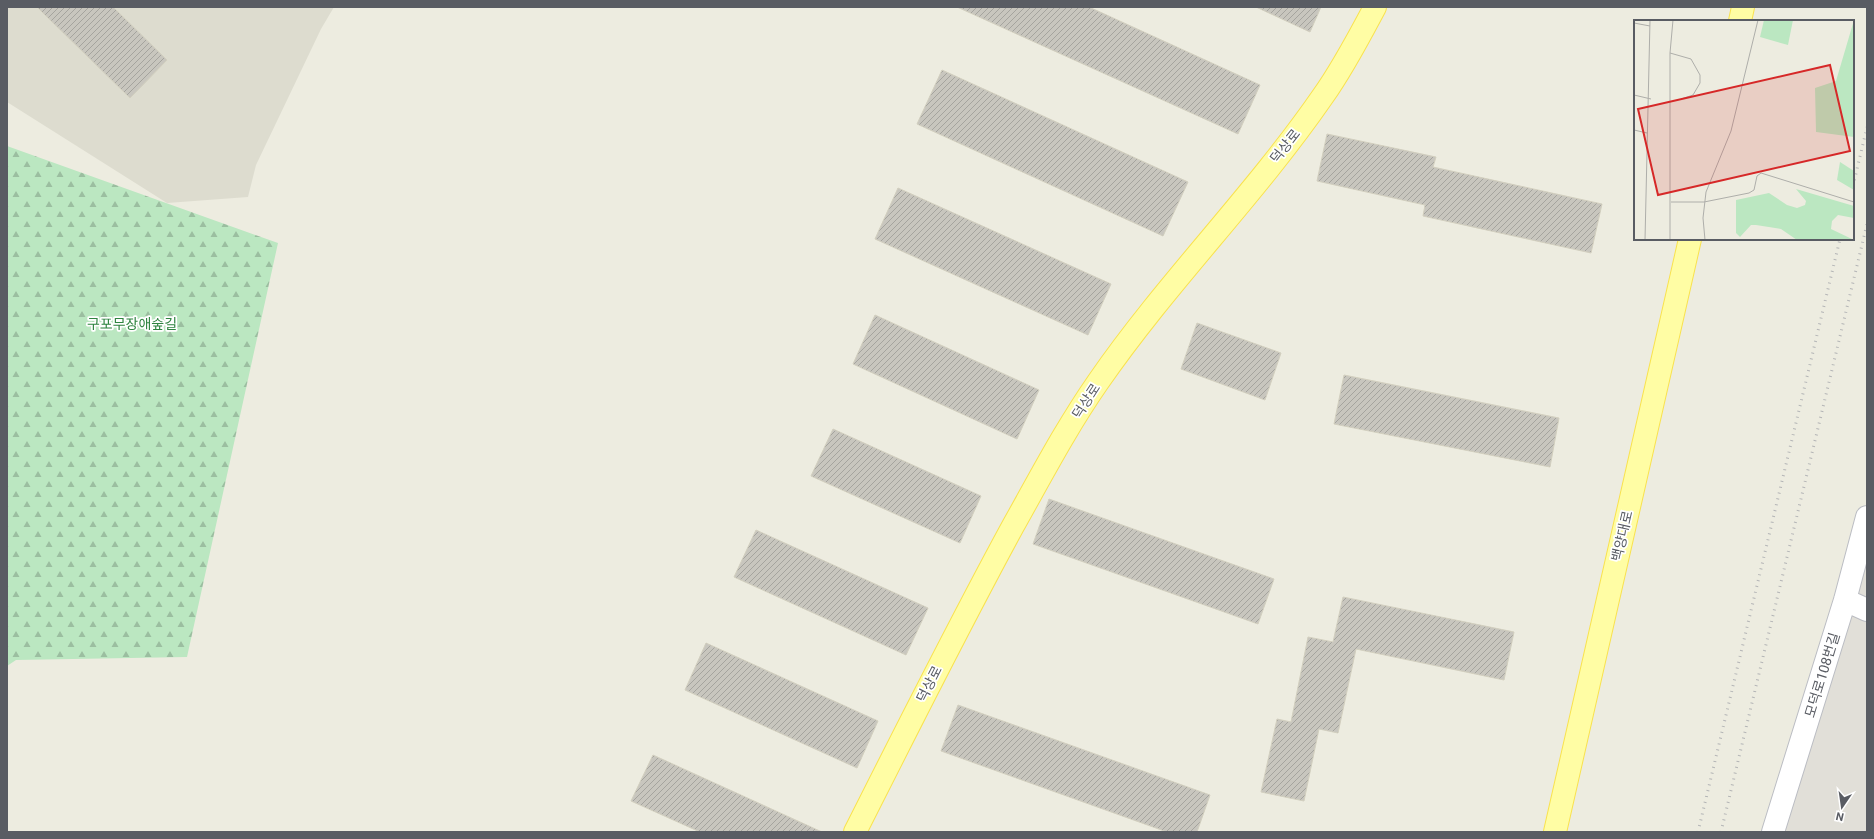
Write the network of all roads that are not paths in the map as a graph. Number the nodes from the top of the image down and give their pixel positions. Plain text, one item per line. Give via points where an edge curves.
1 (1375, 7) edge
2 (1743, 7) edge
3 (1740, 20) edge
4 (1690, 240) edge
5 (1867, 517) edge
6 (1845, 600) junction
7 (1867, 610) edge
8 (855, 832) edge
9 (1554, 832) edge
10 (1773, 832) edge

1 - 8 main road, 덕상로 via 1323,96 1288,143 1142,321 1097,383 1061,440 966,612
2 - 3 main road
4 - 9 main road, 백양대로
5 - 6 street, 모덕로108번길
6 - 7 street
6 - 10 street, 모덕로108번길

